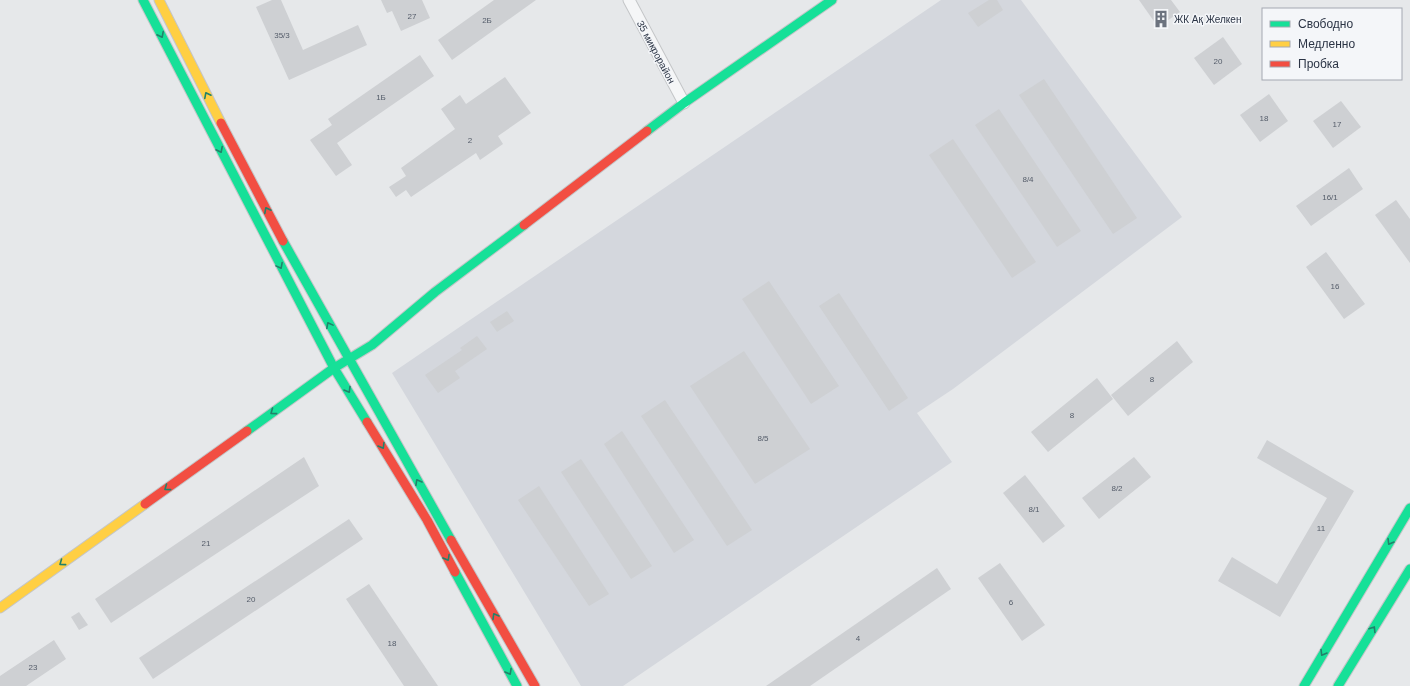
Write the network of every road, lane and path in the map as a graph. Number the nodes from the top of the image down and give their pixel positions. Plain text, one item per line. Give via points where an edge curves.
1 (143, 0) edge
2 (159, 0) edge
3 (629, 0) edge
4 (832, 0) edge
5 (684, 104) junction
6 (372, 345) junction
7 (348, 359) junction
8 (334, 368) junction
9 (353, 368) junction
10 (338, 379) junction
11 (182, 489) dead end
12 (1410, 508) edge
13 (1410, 569) edge
14 (0, 608) edge
15 (0, 617) edge
16 (517, 686) edge
17 (535, 686) edge
18 (1304, 686) edge
19 (1338, 686) edge

1 -> 8 main road
7 -> 2 main road via 269,215
3 - 5 street, 35 микрорайон
4 - 5 main road
5 - 6 main road via 435,292
6 - 7 main road
6 - 9 main road
7 - 8 main road
7 - 9 main road
8 - 10 main road
8 -> 14 main road
9 - 10 main road
17 -> 9 main road
10 -> 16 main road via 427,520
11 - 15 main road
12 -> 18 main road
19 -> 13 main road

